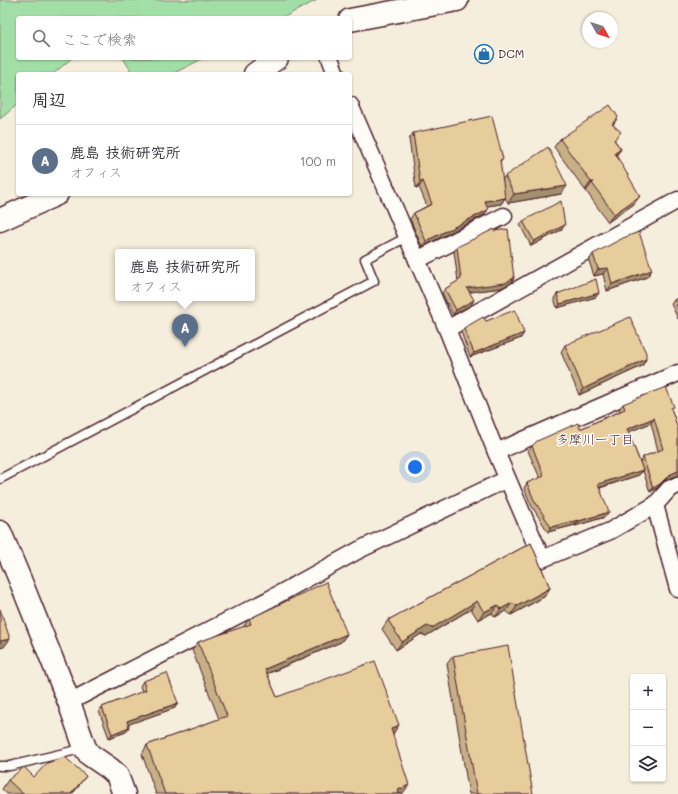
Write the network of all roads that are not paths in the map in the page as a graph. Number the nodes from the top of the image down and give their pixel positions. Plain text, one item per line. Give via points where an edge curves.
1 (457, 0) edge
2 (352, 20) edge
3 (274, 60) edge
4 (331, 60) edge
5 (258, 72) edge
6 (335, 72) edge
7 (352, 110) edge
8 (53, 196) edge
9 (678, 200) edge
10 (504, 216) dead end
11 (0, 220) edge
12 (407, 237) junction
13 (417, 260) junction
14 (447, 329) junction
15 (678, 373) edge
16 (496, 452) junction
17 (0, 479) edge
18 (507, 479) junction
19 (678, 485) edge
20 (655, 505) junction
21 (0, 532) edge
22 (678, 589) edge
23 (68, 702) junction
24 (85, 748) junction
25 (0, 766) edge
26 (124, 794) edge

1 - 2 street
3 - 5 street
4 - 6 street
7 - 12 street
8 - 11 street
9 - 14 street
10 - 13 street
12 - 13 street
12 - 17 lane via 365,259 374,281
13 - 14 street
14 - 16 street
15 - 16 street
16 - 18 street
18 - 20 street via 542,559 610,531
18 - 23 street via 359,550 268,600
19 - 20 street via 669,490
20 - 22 street
21 - 23 street
23 - 24 street
24 - 25 lane via 10,766
24 - 26 street via 90,755 117,775

